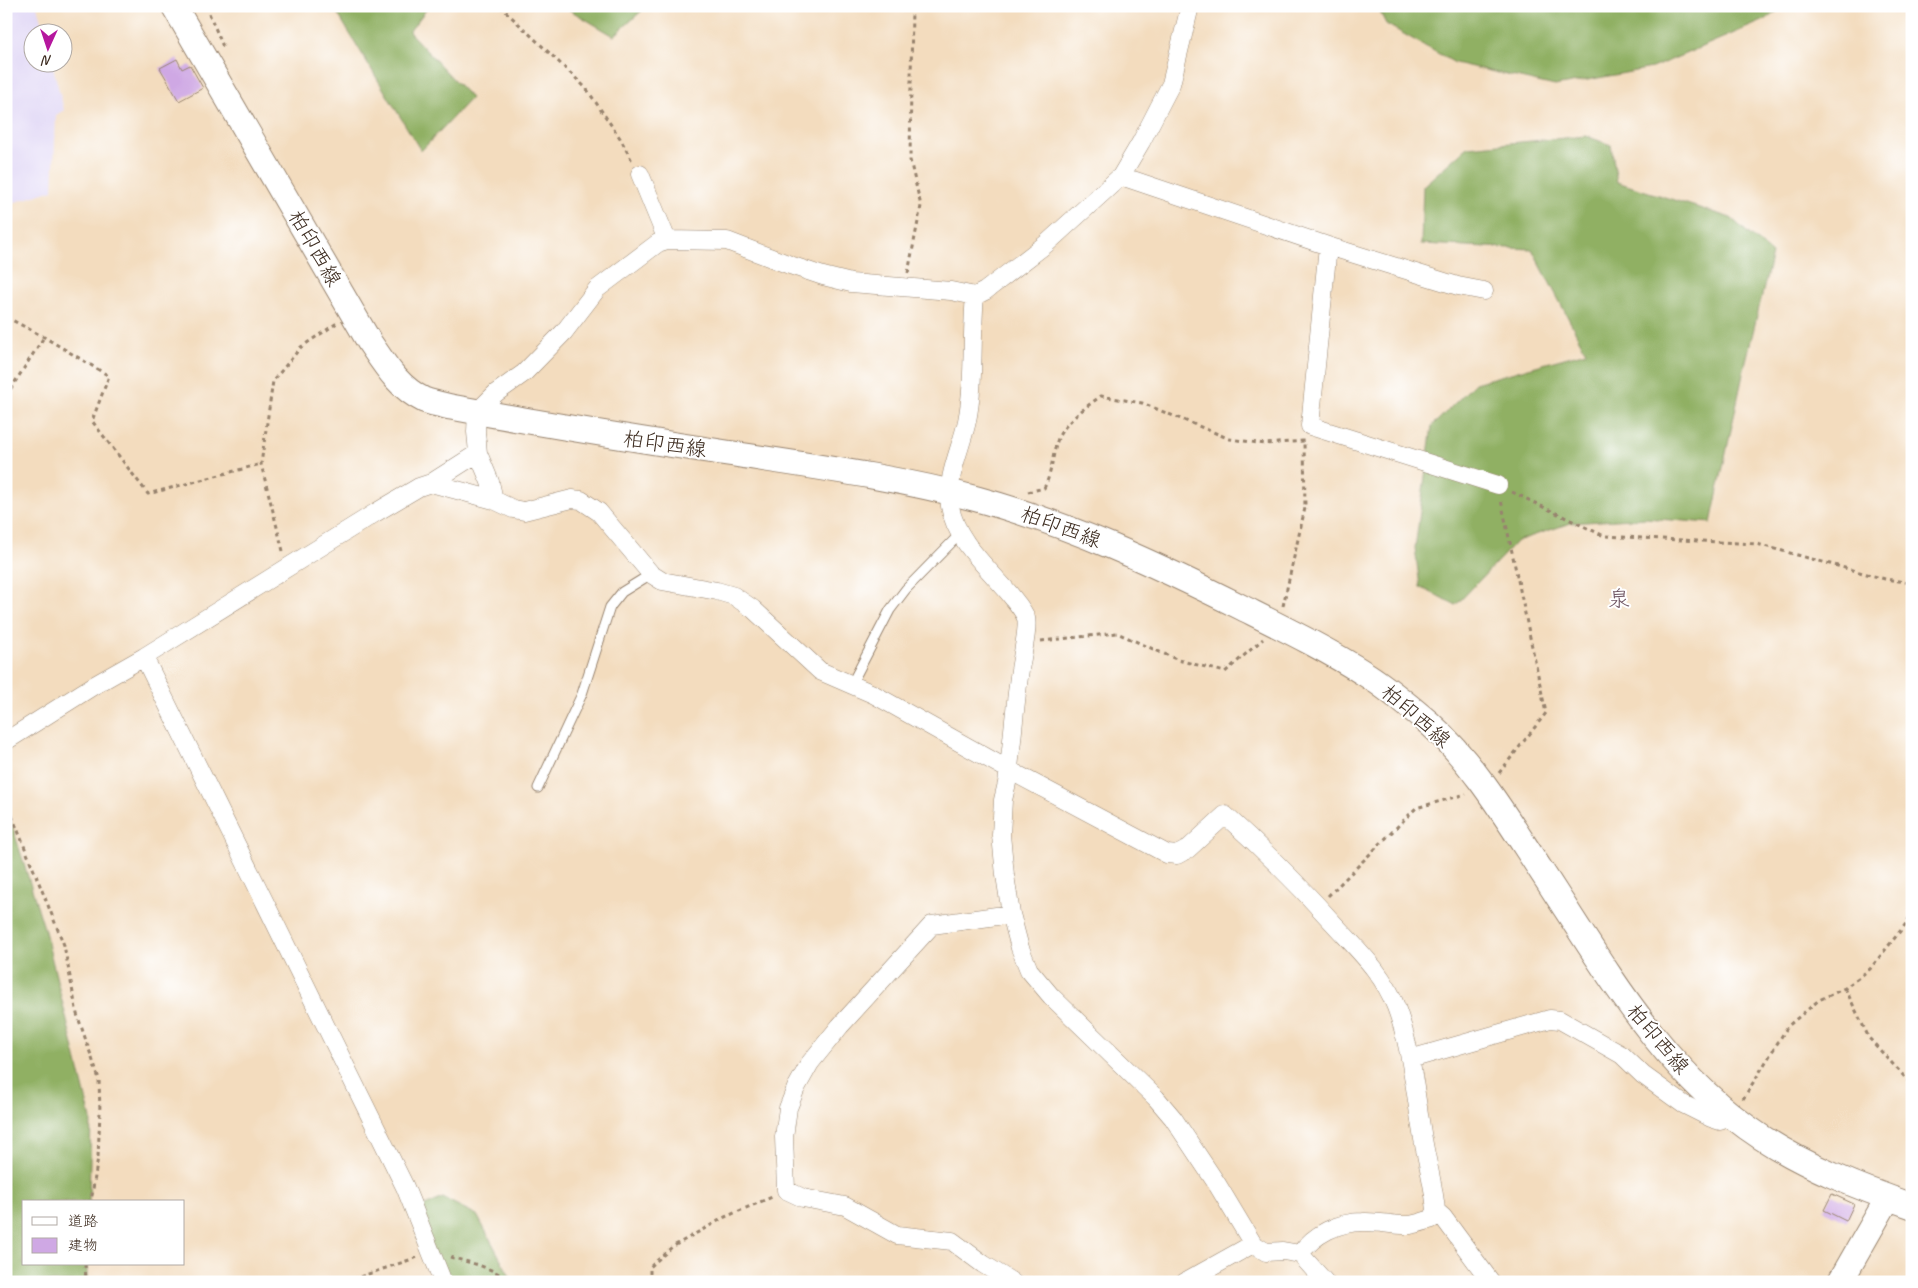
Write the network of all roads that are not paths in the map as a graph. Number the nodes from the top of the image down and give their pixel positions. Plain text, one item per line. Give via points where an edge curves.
1 (174, 6) edge
2 (1190, 6) edge
3 (640, 174) road end
4 (1121, 176) junction
5 (667, 240) junction
6 (1328, 246) junction
7 (1484, 291) dead end
8 (975, 296) junction
9 (477, 412) junction
10 (478, 453) junction
11 (431, 483) junction
12 (1498, 485) road end
13 (949, 492) junction
14 (494, 500) junction
15 (960, 534) junction
16 (651, 574) junction
17 (144, 657) junction
18 (852, 685) junction
19 (6, 741) edge
20 (1009, 770) junction
21 (538, 788) dead end
22 (1011, 914) junction
23 (1410, 1060) junction
24 (1732, 1116) junction
25 (1888, 1198) junction
26 (1912, 1206) edge
27 (1436, 1212) junction
28 (1253, 1244) junction
29 (1300, 1254) junction
30 (443, 1282) edge
31 (1012, 1282) edge
32 (1185, 1282) edge
33 (1325, 1282) edge
34 (1491, 1282) edge
35 (1840, 1282) edge

1 - 9 main road, 柏印西線 via 388,370 405,388 425,400
2 - 4 street via 1171,84
3 - 5 street
4 - 6 street
4 - 8 street via 1046,244
5 - 8 street via 727,241 851,283
5 - 9 street via 644,252 597,289 564,332 524,373
6 - 7 street
6 - 12 street via 1307,434
8 - 13 street via 967,421
9 - 10 street
9 - 13 main road, 柏印西線 via 836,470
10 - 11 street
10 - 14 street
11 - 14 street
11 - 17 street via 418,487
13 - 15 street via 950,508
13 - 24 main road, 柏印西線 via 1069,528 1196,584 1367,675 1406,704 1433,727 1486,789 1640,1020 1699,1086
14 - 16 street via 524,511 581,500 599,512
15 - 18 lane via 890,610
15 - 20 street via 1026,616 1028,626 1023,643
16 - 18 street via 662,581 734,596 753,609 820,671
16 - 21 lane via 622,592 610,607 582,694
17 - 19 street
17 - 30 street via 405,1187
18 - 20 street
20 - 22 street via 1001,835
20 - 23 street via 1167,854 1178,855 1188,849 1225,815 1265,850 1368,960 1395,1006
22 - 28 street via 1029,970 1051,996 1156,1098 1217,1184
22 - 31 street via 932,925 810,1063 788,1108 784,1137 786,1190 802,1198 845,1206 897,1235 952,1240
23 - 24 street via 1550,1019 1560,1020 1622,1055 1683,1104 1720,1121
23 - 27 street
24 - 25 main road, 柏印西線 via 1796,1157
25 - 26 main road, 柏印西線
25 - 35 main road
27 - 29 street via 1432,1219 1409,1225 1344,1224 1308,1242
27 - 34 street
28 - 29 street via 1266,1252
28 - 32 street
29 - 33 street

